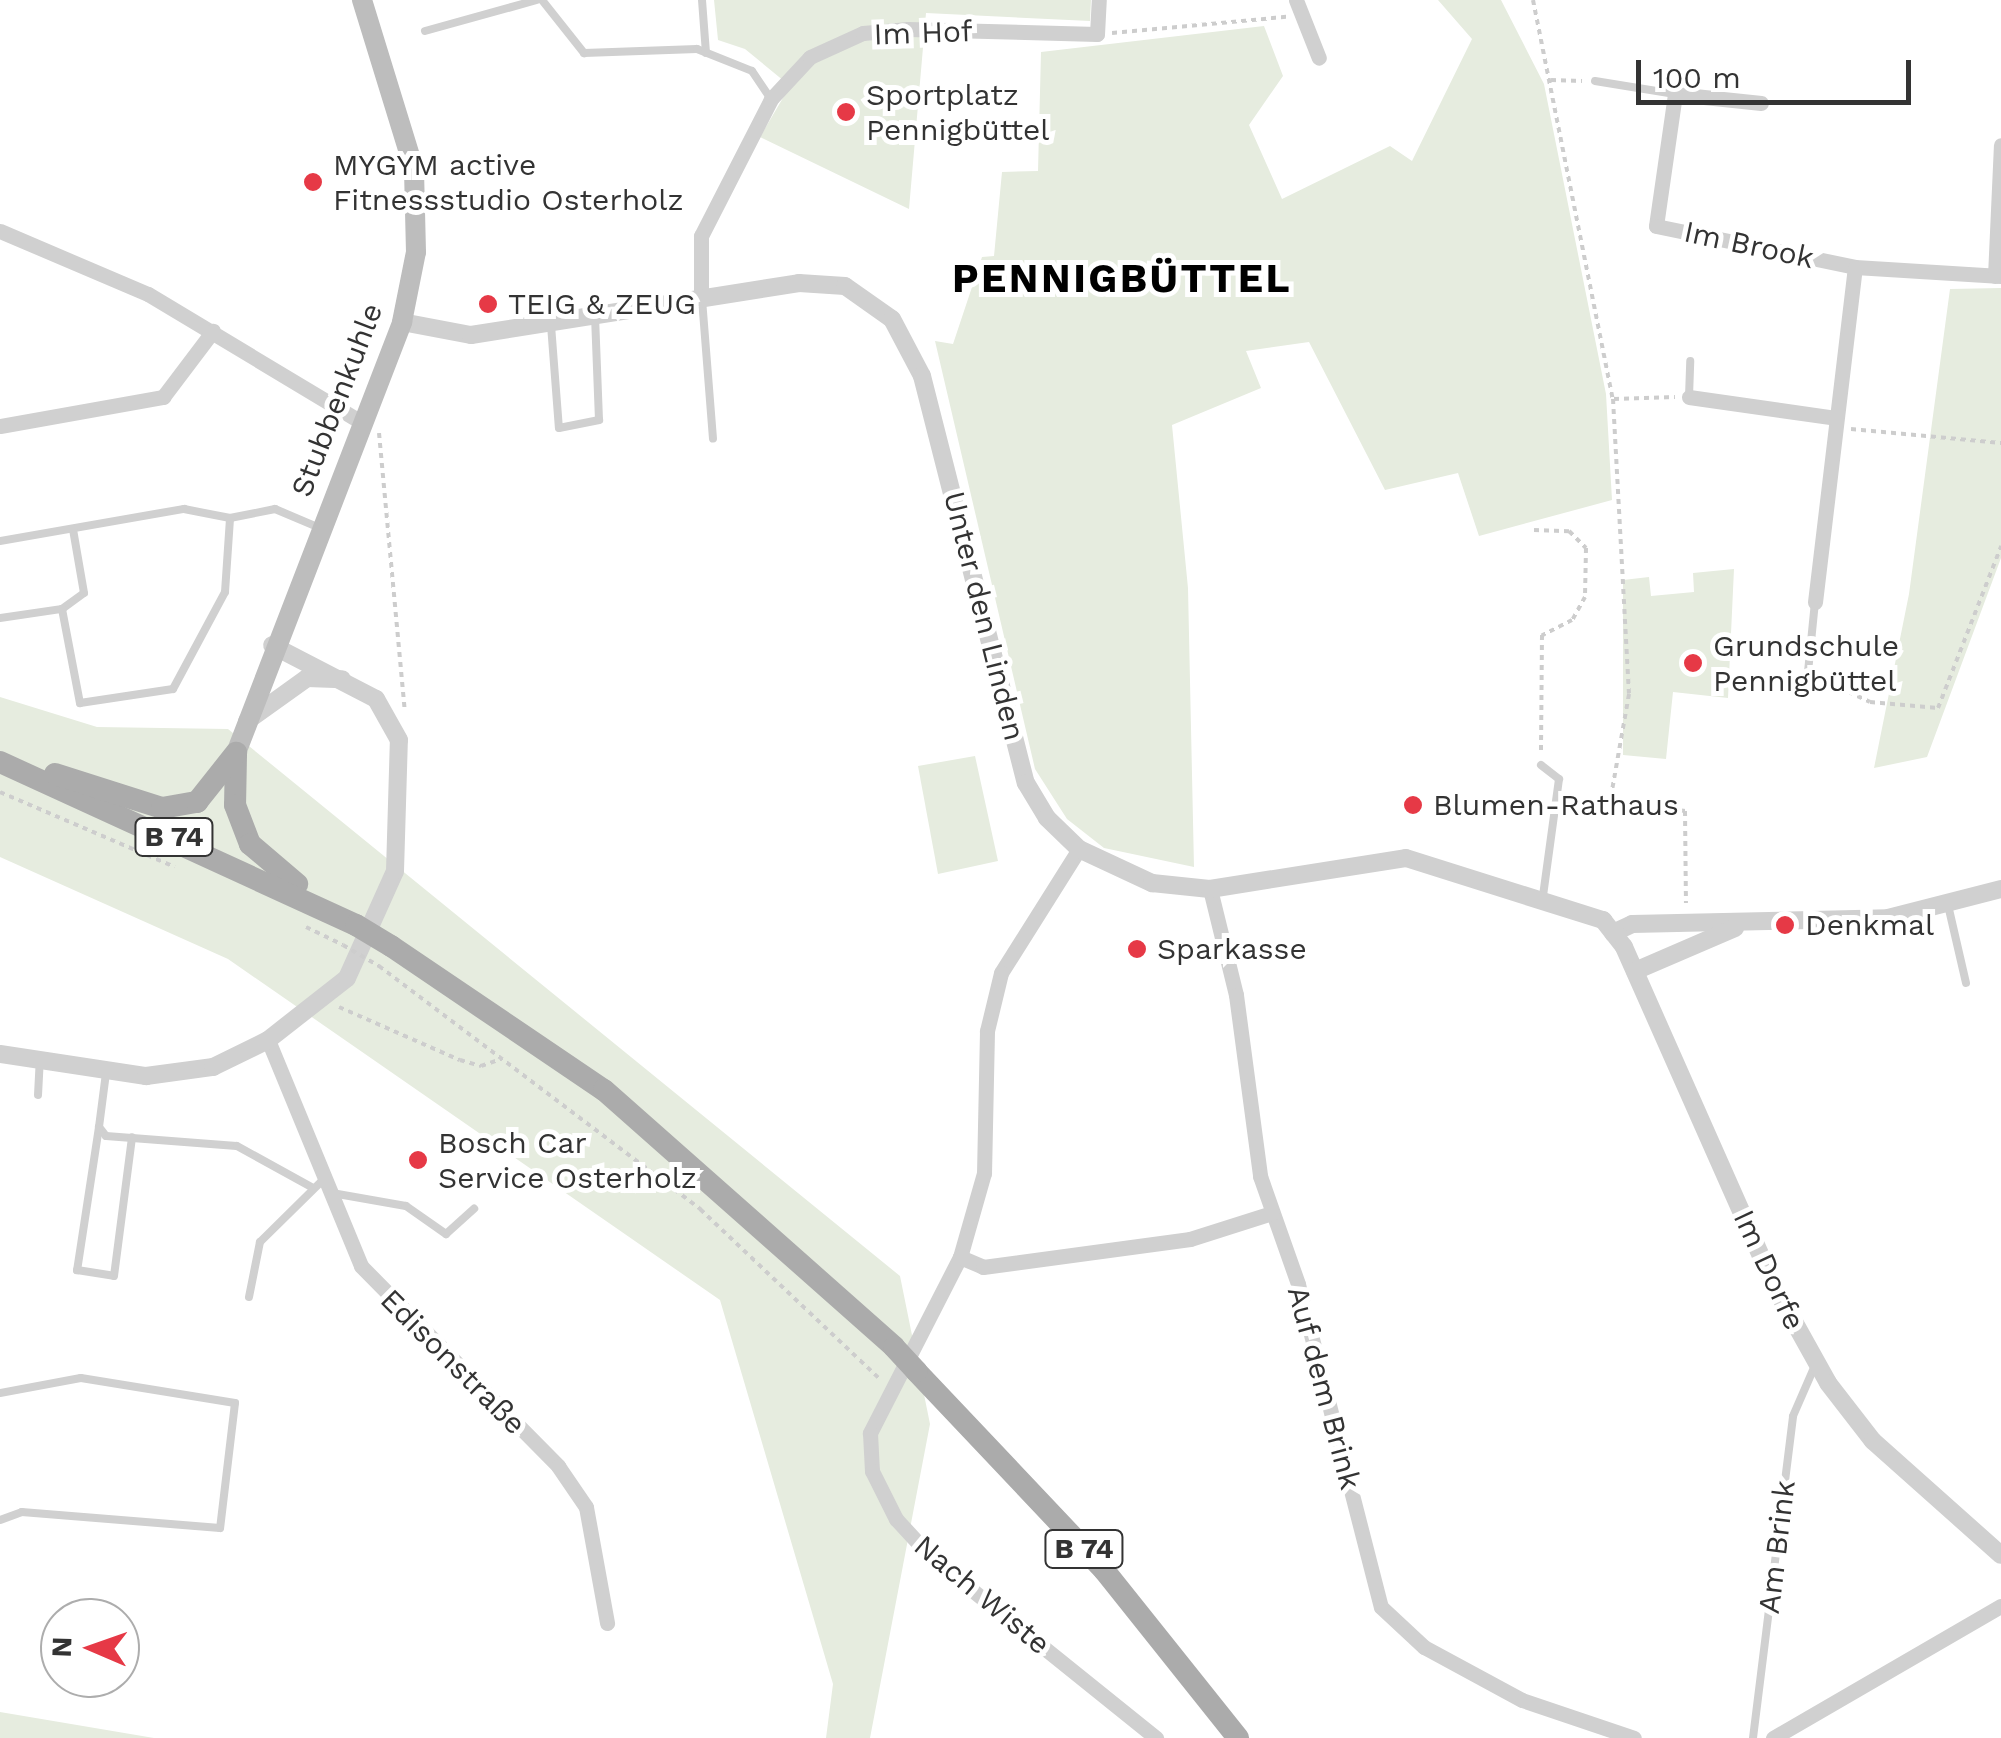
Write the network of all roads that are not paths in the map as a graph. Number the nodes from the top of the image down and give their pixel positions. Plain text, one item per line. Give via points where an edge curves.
1 (362, 0) edge
2 (540, 0) edge
3 (702, 0) edge
4 (1099, 0) edge
5 (1297, 8) edge
6 (426, 32) dead end
7 (706, 52) junction
8 (1319, 58) dead end
9 (1595, 82) road end
10 (1674, 94) junction
11 (770, 99) junction
12 (1761, 103) dead end
13 (2001, 146) edge
14 (0, 231) edge
15 (1855, 267) junction
16 (1998, 276) edge
17 (701, 296) junction
18 (595, 314) junction
19 (402, 322) junction
20 (551, 322) junction
21 (213, 331) junction
22 (1690, 362) dead end
23 (1690, 397) joint
24 (363, 423) junction
25 (1836, 423) junction
26 (0, 426) edge
27 (714, 439) dead end
28 (230, 518) junction
29 (320, 528) junction
30 (73, 529) junction
31 (0, 541) edge
32 (1815, 602) joint
33 (62, 610) junction
34 (0, 618) edge
35 (272, 645) junction
36 (348, 678) junction
37 (1806, 692) dead end
38 (247, 721) junction
39 (236, 753) junction
40 (0, 762) edge
41 (1541, 765) road end
42 (29, 770) junction
43 (1079, 849) junction
44 (1210, 889) junction
45 (2001, 889) edge
46 (1544, 896) junction
47 (318, 903) junction
48 (1948, 905) junction
49 (1740, 926) junction
50 (1613, 933) junction
51 (1635, 971) junction
52 (1966, 983) dead end
53 (268, 1040) junction
54 (0, 1054) edge
55 (40, 1061) junction
56 (106, 1070) junction
57 (38, 1094) dead end
58 (99, 1127) junction
59 (132, 1137) junction
60 (324, 1187) junction
61 (474, 1208) dead end
62 (1272, 1213) junction
63 (960, 1257) junction
64 (249, 1297) dead end
65 (1816, 1364) junction
66 (0, 1392) edge
67 (0, 1520) edge
68 (2001, 1555) edge
69 (2001, 1606) edge
70 (606, 1623) dead end
71 (1156, 1738) edge
72 (1238, 1738) edge
73 (1634, 1738) edge
74 (1754, 1738) edge
75 (1773, 1738) edge

1 - 19 main road, Stubbenkuhle via 414,169 416,252
2 - 6 lane
2 - 7 lane via 584,53
3 - 7 lane
4 - 11 street, Im Hof via 1097,34 863,33 810,57
5 - 8 street
7 - 11 lane via 752,71
9 - 10 lane
10 - 12 street
10 - 15 street, Im Brook via 1656,226
11 - 17 street, Im Hof via 701,236
13 - 16 street
14 - 21 street
15 - 16 street, Im Brook
15 - 25 street
17 - 18 street, Unter den Linden
17 - 27 lane
17 - 43 street, Unter den Linden via 845,286 892,319 922,376 1026,783
18 - 20 street, Unter den Linden
18 - 20 lane via 599,420 559,428
19 - 20 street, Unter den Linden via 471,335
19 - 24 main road, Stubbenkuhle
21 - 24 street
21 - 26 street via 163,397
22 - 23 lane
23 - 25 street
24 - 29 main road, Stubbenkuhle
25 - 32 street
28 - 29 lane via 275,510
28 - 30 lane via 184,509
28 - 33 lane via 225,592 173,689 80,702
29 - 35 main road, Stubbenkuhle
30 - 31 lane
30 - 33 lane via 84,594
32 - 37 lane
33 - 34 lane
35 - 36 street
35 - 38 main road, Stubbenkuhle
36 - 38 street via 307,678
36 - 53 street via 376,699 399,740 404,798 396,871 348,978
38 - 39 main road, Stubbenkuhle
39 - 42 main road, B 74 via 197,802 162,808 88,780
39 - 47 main road, B 74 via 235,804 250,844
40 - 42 main road, B 74
41 - 46 lane via 1559,779
42 - 47 main road, B 74
43 - 44 street, Unter den Linden via 1129,876
43 - 63 street, Nach Wiste via 1001,972 987,1032 984,1174
44 - 46 street, Unter den Linden via 1406,858
44 - 62 street, Auf dem Brink
45 - 48 street
46 - 50 street, Unter den Linden via 1582,908
47 - 72 main road, B 74, bridge via 356,924 385,956 604,1090 894,1348 1104,1570
48 - 49 street
48 - 52 lane
49 - 50 street
49 - 51 street
50 - 51 street, Im Dorfe
51 - 65 street, Im Dorfe
53 - 56 street via 213,1067 146,1076
53 - 60 street, Edisonstraße
54 - 55 street
55 - 56 street
55 - 57 lane
56 - 58 lane
58 - 59 lane
58 - 59 lane via 77,1270 114,1276
59 - 60 lane via 237,1146
60 - 61 lane via 406,1206 446,1234
60 - 64 lane via 260,1242
60 - 70 street, Edisonstraße via 385,1297 558,1466 586,1507 602,1556
62 - 63 street via 1190,1239 982,1267
62 - 73 street, Auf dem Brink via 1381,1607 1424,1647 1522,1700
63 - 71 street, Nach Wiste via 870,1433 872,1471 896,1519
65 - 68 street, Im Dorfe via 1874,1441
65 - 74 lane, Am Brink via 1792,1416
66 - 67 lane via 81,1378 236,1402 220,1528 22,1512
69 - 75 street

